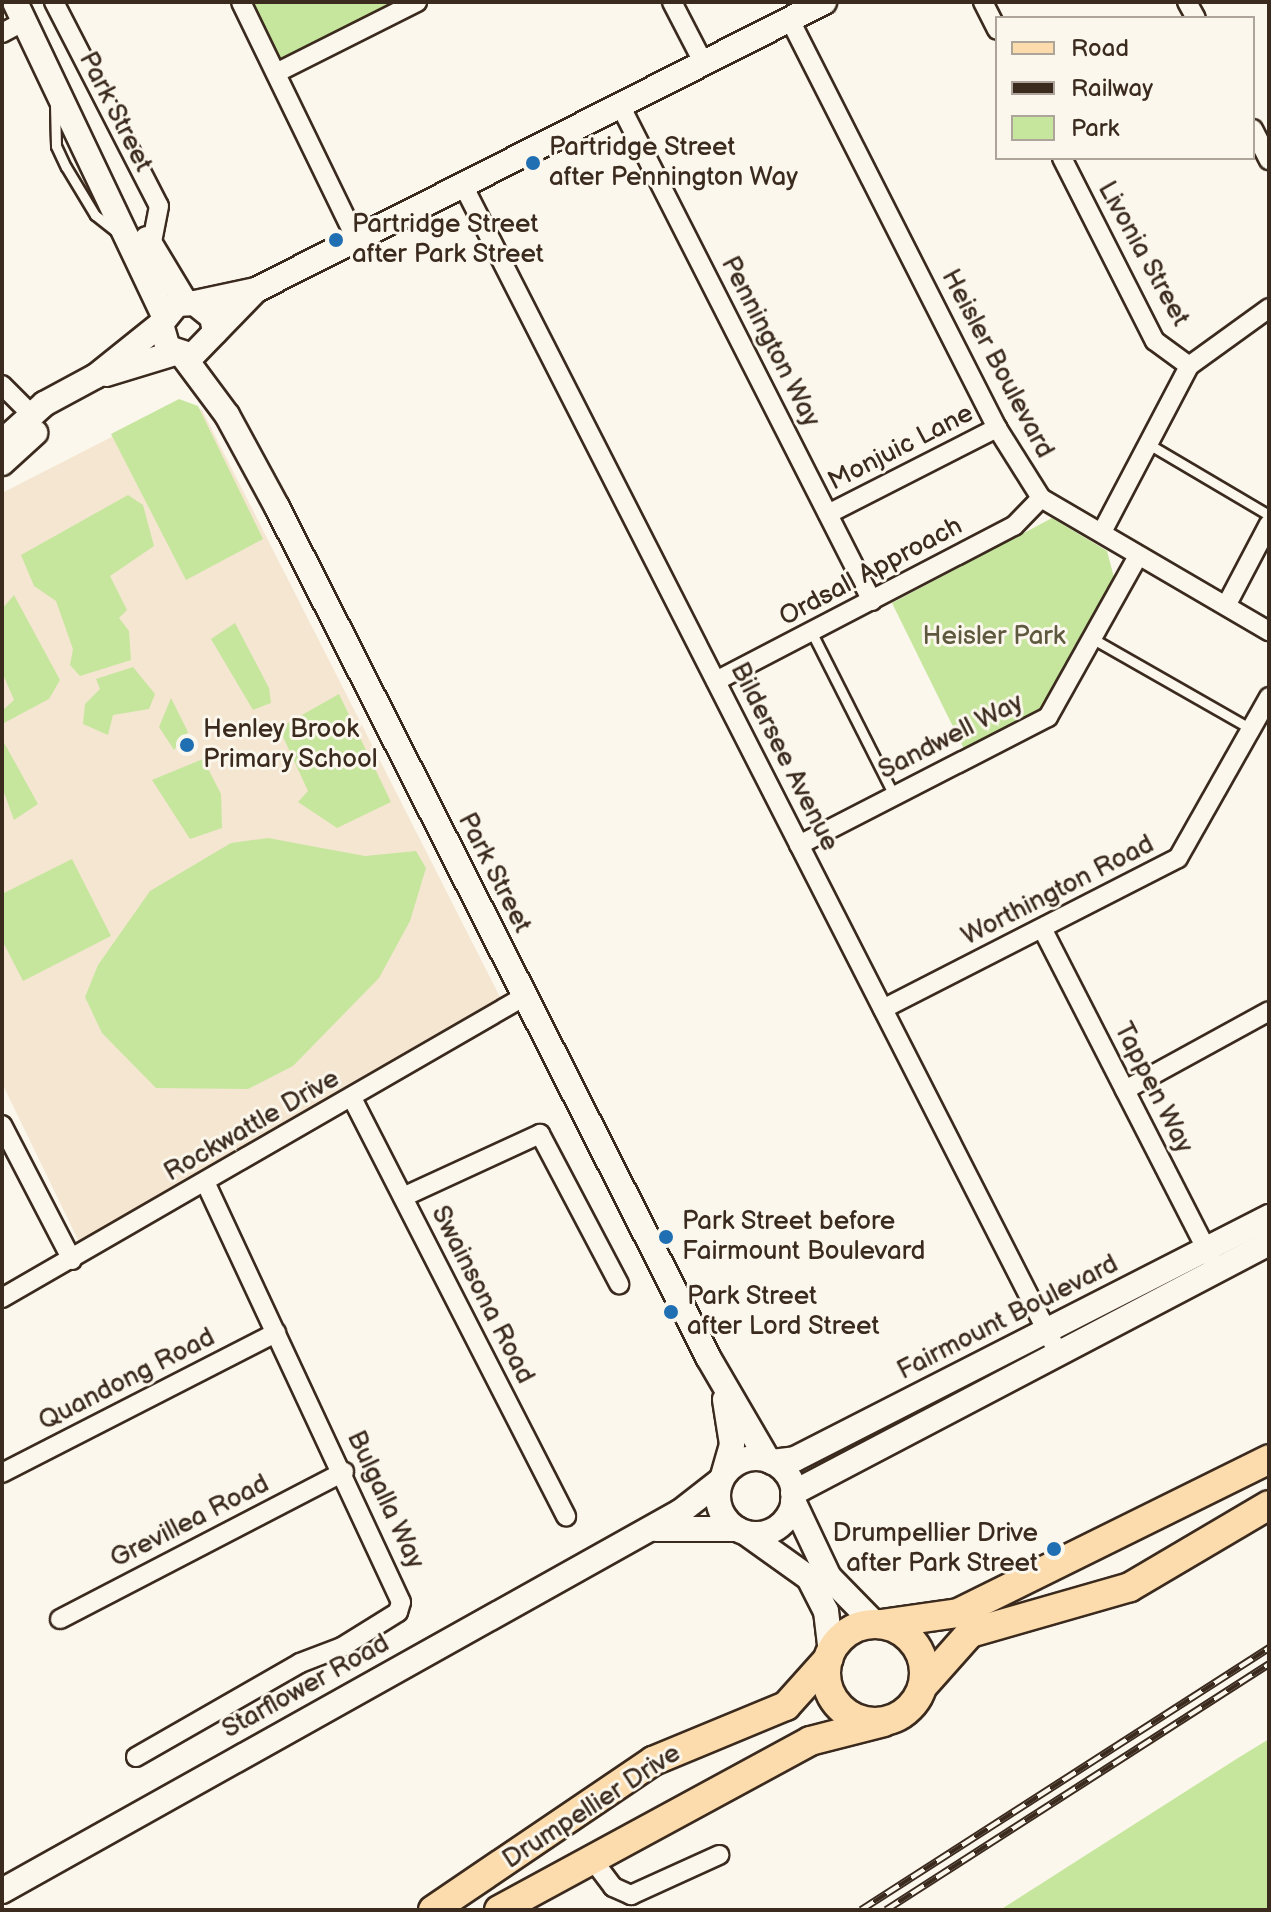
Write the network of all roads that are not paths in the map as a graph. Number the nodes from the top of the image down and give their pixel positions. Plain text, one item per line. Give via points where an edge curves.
1 (54, 2) edge
2 (241, 2) edge
3 (417, 2) edge
4 (672, 2) edge
5 (824, 2) edge
6 (983, 2) edge
7 (23, 8) edge
8 (790, 20) junction
9 (995, 26) edge
10 (2, 33) edge
11 (704, 64) junction
12 (276, 73) junction
13 (621, 107) junction
14 (1255, 133) edge
15 (1063, 160) edge
16 (1269, 160) edge
17 (464, 187) junction
18 (356, 239) junction
19 (142, 245) junction
20 (256, 290) junction
21 (190, 302) junction
22 (1269, 308) edge
23 (163, 320) junction
24 (212, 340) junction
25 (179, 355) junction
26 (1189, 366) junction
27 (96, 376) junction
28 (2, 385) edge
29 (66, 394) junction
30 (31, 414) junction
31 (227, 415) junction
32 (997, 428) junction
33 (2, 442) edge
34 (1150, 445) junction
35 (2, 463) edge
36 (1041, 498) junction
37 (828, 514) junction
38 (1269, 515) edge
39 (1269, 524) edge
40 (1102, 532) junction
41 (1138, 556) junction
42 (872, 601) junction
43 (1227, 604) junction
44 (1269, 631) edge
45 (812, 633) junction
46 (1095, 640) junction
47 (716, 681) junction
48 (1269, 697) edge
49 (1251, 729) junction
50 (894, 795) junction
51 (799, 845) junction
52 (1043, 930) junction
53 (525, 996) junction
54 (883, 1009) junction
55 (1269, 1011) edge
56 (1125, 1090) junction
57 (352, 1098) junction
58 (2, 1125) edge
59 (206, 1184) junction
60 (403, 1197) junction
61 (1269, 1217) edge
62 (1269, 1243) edge
63 (1211, 1259) junction
64 (72, 1260) junction
65 (619, 1284) dead end
66 (2, 1298) edge
67 (276, 1333) junction
68 (1052, 1340) junction
69 (708, 1357) junction
70 (1269, 1459) edge
71 (770, 1461) junction
72 (344, 1472) junction
73 (2, 1473) edge
74 (722, 1478) junction
75 (793, 1497) junction
76 (1269, 1505) edge
77 (566, 1516) dead end
78 (741, 1530) junction
79 (638, 1533) junction
80 (60, 1619) dead end
81 (878, 1624) junction
82 (830, 1655) junction
83 (923, 1686) junction
84 (884, 1722) junction
85 (136, 1757) dead end
86 (719, 1855) dead end
87 (592, 1859) junction
88 (2, 1891) edge
89 (433, 1910) edge
90 (499, 1910) edge

1 - 19 street, Park Street via 159,206
2 - 12 street
3 - 12 street
4 - 11 street
5 - 8 street
6 - 9 street
7 - 10 street
7 - 19 street, Park Street
7 - 19 street, Park Street via 56,87
8 - 11 street
8 - 32 street, Heisler Boulevard
11 - 13 street
12 - 18 street
13 - 17 street
13 - 37 street, Pennington Way
14 - 16 street
15 - 26 street, Livonia Street via 1155,341
17 - 18 street
17 - 47 street, Bildersee Avenue
18 - 20 street
19 - 21 street, Park Street
19 - 23 street, Park Street
20 - 21 street
20 - 24 street
21 - 23 street
21 - 24 street, Park Street via 212,317
22 - 26 street
23 - 25 street, Park Street
23 - 27 street
24 - 25 street
24 - 31 street, Park Street
25 - 27 street
25 - 31 street, Park Street
26 - 34 street
27 - 29 street
28 - 30 street
29 - 30 street
29 - 35 street
30 - 33 street
31 - 53 street, Park Street
32 - 36 street, Heisler Boulevard
32 - 37 street, Monjuic Lane
34 - 38 lane
34 - 40 street
36 - 40 street, Heisler Boulevard
36 - 42 street, Ordsall Approach via 1014,526
37 - 42 street, Pennington Way
39 - 43 street
40 - 41 street, Heisler Boulevard
41 - 43 street, Heisler Boulevard
41 - 46 street, Sandwell Way
42 - 45 street, Ordsall Approach
43 - 44 street, Heisler Boulevard
45 - 47 street, Ordsall Approach
45 - 50 lane
46 - 49 lane
46 - 50 street, Sandwell Way via 1048,717
47 - 51 street, Bildersee Avenue
48 - 49 street, Worthington Road
49 - 52 street, Worthington Road via 1178,858
50 - 51 street, Sandwell Way
51 - 54 street, Bildersee Avenue
52 - 54 street, Worthington Road
52 - 56 street, Tappen Way
53 - 57 street, Rockwattle Drive
53 - 69 street, Park Street
54 - 68 street, Bildersee Avenue
55 - 56 street
56 - 63 street, Tappen Way
57 - 59 street, Rockwattle Drive
57 - 60 street, Swainsona Road
58 - 64 street
59 - 64 street, Rockwattle Drive
59 - 67 street, Bulgalla Way
60 - 65 street via 540,1134
60 - 77 street, Swainsona Road
61 - 63 street, Fairmount Boulevard
62 - 63 street, Fairmount Boulevard
63 - 68 street, Fairmount Boulevard
64 - 66 street, Rockwattle Drive
67 - 72 street, Bulgalla Way
67 - 73 street, Quandong Road
68 - 71 street, Fairmount Boulevard via 795,1459
68 - 75 street, Fairmount Boulevard
69 - 71 street, Park Street
69 - 74 street, Park Street via 731,1425
70 - 81 main road via 958,1613
71 - 74 street via 743,1460
71 - 75 street
72 - 80 street, Grevillea Road
72 - 85 street, Bulgalla Way via 400,1591 398,1612
74 - 78 street via 720,1510
74 - 79 street, Starflower Road
75 - 78 street via 778,1527
75 - 81 street via 829,1577
76 - 83 main road via 1130,1587 970,1633
78 - 79 street, Starflower Road
78 - 82 street via 809,1578 826,1611
79 - 88 street, Starflower Road
81 - 82 main road via 849,1632
81 - 83 main road via 917,1648
82 - 84 main road via 827,1680 838,1705 861,1720
82 - 89 main road, Drumpellier Drive via 786,1706 653,1761
83 - 84 main road via 908,1709
84 - 87 main road, Drumpellier Drive via 810,1741
86 - 87 street via 631,1895 613,1887
87 - 90 main road, Drumpellier Drive

